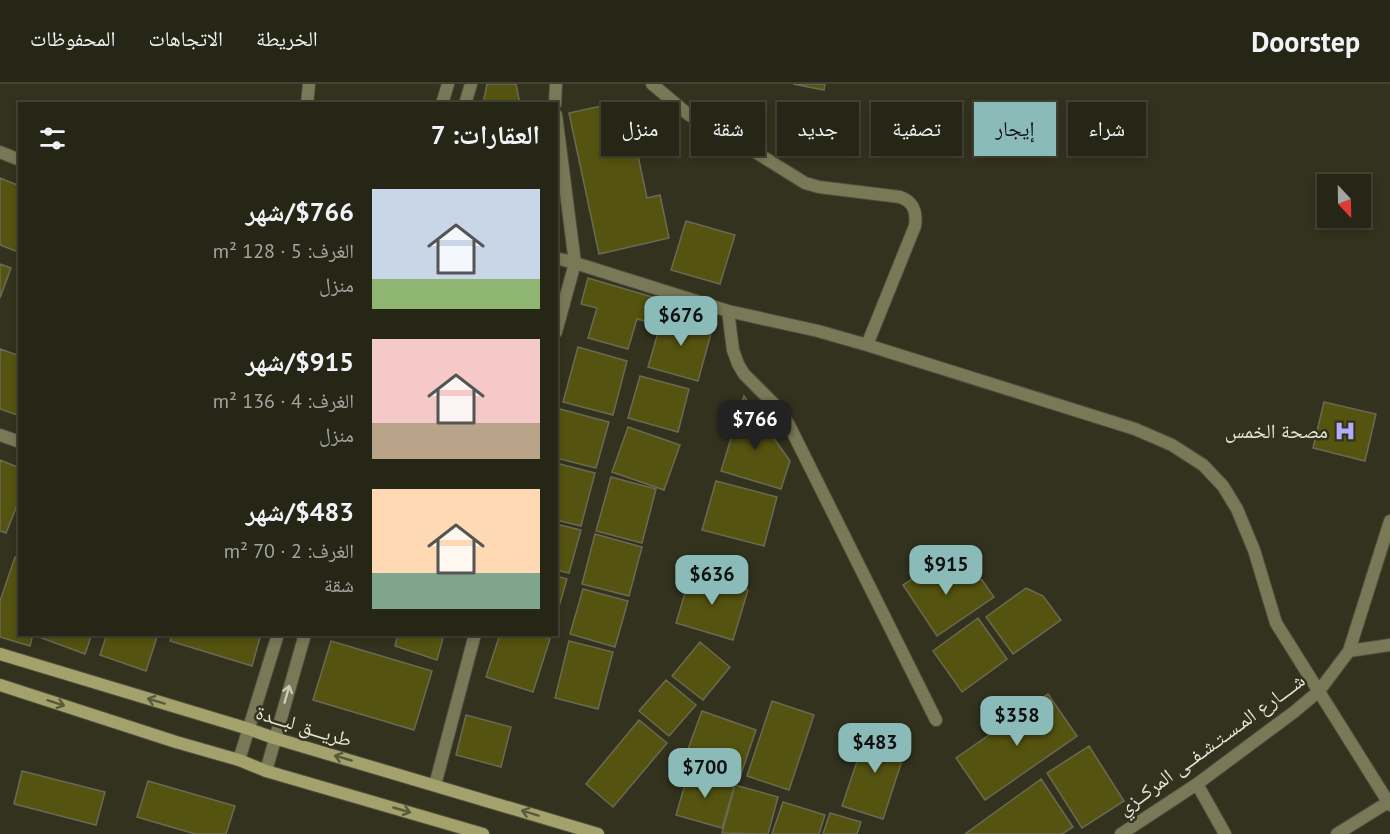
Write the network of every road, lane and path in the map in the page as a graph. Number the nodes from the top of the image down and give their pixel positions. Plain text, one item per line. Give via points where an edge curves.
1 (309, 84) edge
2 (448, 84) edge
3 (471, 84) edge
4 (556, 84) edge
5 (652, 84) edge
6 (307, 102) edge
7 (443, 102) edge
8 (466, 102) edge
9 (555, 102) edge
10 (558, 130) edge
11 (0, 152) edge
12 (18, 159) edge
13 (558, 258) edge
14 (575, 262) junction
15 (728, 311) junction
16 (558, 326) edge
17 (867, 345) junction
18 (0, 435) edge
19 (18, 441) edge
20 (1390, 521) edge
21 (277, 636) edge
22 (303, 636) edge
23 (474, 636) edge
24 (1390, 645) edge
25 (1349, 651) junction
26 (0, 654) edge
27 (0, 685) edge
28 (1319, 691) junction
29 (936, 720) dead end
30 (249, 729) junction
31 (274, 738) junction
32 (239, 760) junction
33 (266, 771) junction
34 (435, 784) junction
35 (1197, 784) junction
36 (1389, 802) edge
37 (483, 834) edge
38 (598, 834) edge
39 (1122, 834) edge
40 (1225, 834) edge
41 (1337, 834) edge

1 - 6 street
2 - 7 street
3 - 8 street
4 - 9 street
5 - 17 street via 689,115 806,183 900,197 914,206 915,226
10 - 14 street
11 - 12 street
13 - 14 street
14 - 15 street
14 - 16 street
15 - 17 street
15 - 29 street via 738,364 789,425
17 - 28 street via 1136,429 1203,465 1237,509 1276,623
18 - 19 street
20 - 25 street, شــــارع المـسـتـشـفــى المركــزي
21 - 30 street
31 -> 22 street
23 - 34 street
24 - 25 street
25 - 28 street, شــــارع المـسـتـشـفــى المركــزي
30 -> 26 street, طريـــق لبـــدة
27 -> 32 street
28 - 35 street, شــــارع المـسـتـشـفــى المركــزي
28 - 36 street
30 - 31 street, طريـــق لبـــدة
30 - 32 street
31 - 33 street
34 -> 31 street, طريـــق لبـــدة
32 - 33 street
33 -> 37 street
38 -> 34 street, طريـــق لبـــدة
35 - 39 street, شــــارع المـسـتـشـفــى المركــزي
35 - 40 street
36 - 41 street

